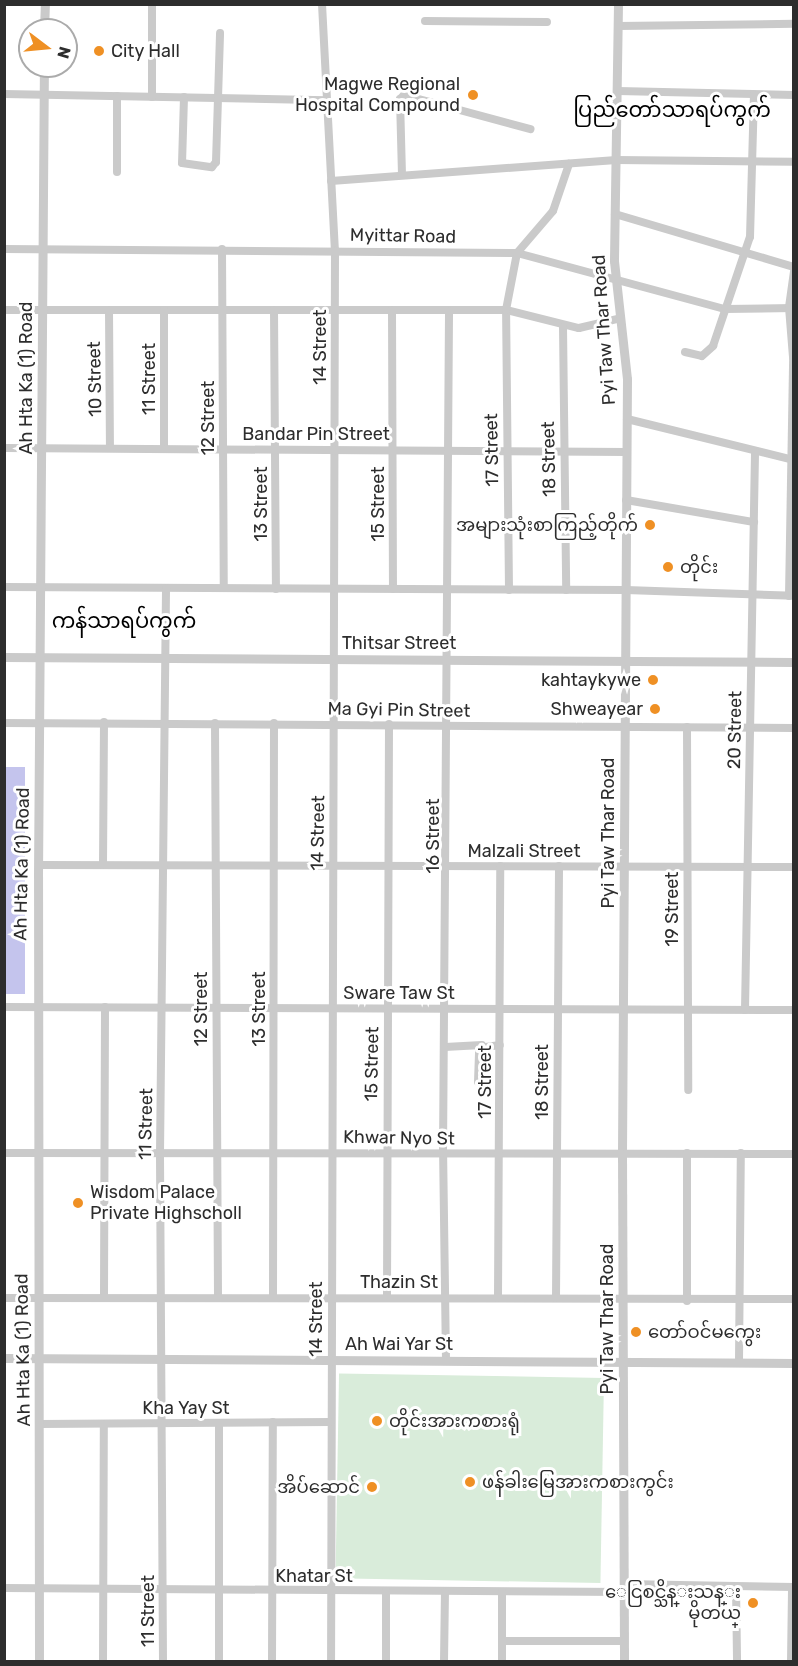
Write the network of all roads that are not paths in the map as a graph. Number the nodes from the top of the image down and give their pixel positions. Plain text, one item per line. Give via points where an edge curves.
1 (152, 4) edge
2 (322, 4) edge
3 (618, 4) edge
4 (425, 21) dead end
5 (547, 22) dead end
6 (794, 24) edge
7 (618, 26) junction
8 (220, 33) dead end
9 (44, 78) edge
10 (618, 91) junction
11 (4, 94) edge
12 (44, 95) junction
13 (754, 95) junction
14 (794, 95) edge
15 (117, 96) junction
16 (152, 97) junction
17 (184, 97) junction
18 (220, 98) junction
19 (326, 99) junction
20 (530, 129) dead end
21 (616, 160) junction
22 (755, 162) junction
23 (794, 162) edge
24 (569, 164) junction
25 (117, 172) dead end
26 (402, 175) junction
27 (331, 181) junction
28 (615, 214) junction
29 (4, 249) edge
30 (43, 249) junction
31 (222, 249) junction
32 (334, 250) junction
33 (517, 253) junction
34 (745, 253) junction
35 (794, 269) edge
36 (615, 280) junction
37 (791, 307) edge
38 (725, 309) junction
39 (4, 310) edge
40 (43, 310) junction
41 (109, 310) junction
42 (164, 310) junction
43 (222, 310) junction
44 (274, 310) junction
45 (335, 310) junction
46 (392, 310) junction
47 (506, 310) junction
48 (449, 311) junction
49 (621, 318) junction
50 (563, 327) junction
51 (685, 352) dead end
52 (793, 357) edge
53 (627, 419) junction
54 (4, 448) edge
55 (42, 448) junction
56 (111, 448) junction
57 (164, 448) junction
58 (223, 449) junction
59 (276, 449) junction
60 (335, 449) junction
61 (392, 450) junction
62 (449, 450) junction
63 (507, 451) junction
64 (564, 451) junction
65 (627, 452) junction
66 (755, 452) junction
67 (790, 459) junction
68 (626, 500) junction
69 (754, 522) junction
70 (4, 587) edge
71 (41, 587) junction
72 (166, 588) junction
73 (224, 588) junction
74 (276, 589) junction
75 (393, 589) junction
76 (448, 589) junction
77 (335, 590) junction
78 (509, 590) junction
79 (566, 590) junction
80 (626, 590) junction
81 (752, 595) junction
82 (791, 596) edge
83 (4, 657) edge
84 (41, 657) junction
85 (166, 658) junction
86 (335, 659) junction
87 (448, 660) junction
88 (626, 661) junction
89 (751, 662) junction
90 (794, 662) edge
91 (165, 722) junction
92 (4, 723) edge
93 (40, 723) junction
94 (104, 723) junction
95 (215, 723) junction
96 (274, 723) junction
97 (334, 724) junction
98 (388, 724) junction
99 (448, 725) junction
100 (625, 727) junction
101 (687, 727) junction
102 (750, 728) junction
103 (794, 728) edge
104 (39, 865) junction
105 (103, 865) junction
106 (164, 865) junction
107 (215, 865) junction
108 (274, 865) junction
109 (332, 866) junction
110 (388, 866) junction
111 (448, 866) junction
112 (500, 866) junction
113 (559, 866) junction
114 (625, 866) junction
115 (687, 866) junction
116 (747, 867) junction
117 (794, 867) edge
118 (4, 1007) edge
119 (38, 1007) junction
120 (105, 1007) junction
121 (162, 1007) junction
122 (216, 1007) junction
123 (274, 1008) junction
124 (333, 1008) junction
125 (388, 1008) junction
126 (445, 1008) junction
127 (500, 1009) junction
128 (557, 1009) junction
129 (624, 1010) junction
130 (687, 1010) junction
131 (745, 1010) junction
132 (794, 1010) edge
133 (482, 1045) junction
134 (500, 1045) junction
135 (445, 1047) junction
136 (478, 1082) dead end
137 (688, 1090) dead end
138 (273, 1152) junction
139 (330, 1152) junction
140 (385, 1152) junction
141 (4, 1153) edge
142 (38, 1153) junction
143 (104, 1153) junction
144 (216, 1153) junction
145 (443, 1153) junction
146 (500, 1153) junction
147 (557, 1153) junction
148 (687, 1153) junction
149 (741, 1153) junction
150 (160, 1154) junction
151 (622, 1154) junction
152 (794, 1154) edge
153 (104, 1296) junction
154 (162, 1296) junction
155 (218, 1296) junction
156 (273, 1296) junction
157 (331, 1297) junction
158 (387, 1297) junction
159 (445, 1297) junction
160 (4, 1298) edge
161 (39, 1298) junction
162 (498, 1298) junction
163 (556, 1298) junction
164 (623, 1299) junction
165 (794, 1299) edge
166 (687, 1301) junction
167 (740, 1301) junction
168 (4, 1358) edge
169 (41, 1358) junction
170 (164, 1359) junction
171 (331, 1360) junction
172 (446, 1360) junction
173 (624, 1362) junction
174 (739, 1362) junction
175 (794, 1363) edge
176 (273, 1422) junction
177 (331, 1422) junction
178 (163, 1423) junction
179 (219, 1423) junction
180 (40, 1424) junction
181 (104, 1424) junction
182 (736, 1586) junction
183 (793, 1587) edge
184 (4, 1588) edge
185 (40, 1588) junction
186 (624, 1588) junction
187 (103, 1589) junction
188 (163, 1589) junction
189 (220, 1590) junction
190 (272, 1590) junction
191 (331, 1591) junction
192 (386, 1591) junction
193 (445, 1592) junction
194 (502, 1592) junction
195 (502, 1641) junction
196 (624, 1641) junction
197 (39, 1662) edge
198 (103, 1662) edge
199 (163, 1662) edge
200 (219, 1662) edge
201 (272, 1662) edge
202 (331, 1662) edge
203 (386, 1662) edge
204 (444, 1662) edge
205 (502, 1662) edge
206 (624, 1662) edge
207 (737, 1662) edge
208 (791, 1662) edge

1 - 16 street
2 - 19 street, 14 Street
3 - 7 street, Pyi Taw Thar Road
4 - 5 street
6 - 7 street
7 - 10 street, Pyi Taw Thar Road
8 - 18 street
9 - 12 street, Ah Hta Ka (1) Road
10 - 13 street
10 - 21 street, Pyi Taw Thar Road
11 - 12 street
12 - 15 street
12 - 30 street, Ah Hta Ka (1) Road
13 - 14 street
13 - 22 street
15 - 16 street
15 - 25 street
16 - 17 street
17 - 18 street
17 - 18 street via 182,163 212,166 216,162
18 - 19 street
19 - 27 street, 14 Street
20 - 26 street via 404,95 400,99
21 - 22 street
21 - 24 street
21 - 28 street, Pyi Taw Thar Road
22 - 23 street
22 - 34 street via 750,237
24 - 26 street
24 - 33 street via 553,211
26 - 27 street
27 - 32 street, 14 Street
28 - 34 street
28 - 36 street, Pyi Taw Thar Road
29 - 30 street, Myittar Road
30 - 31 street, Myittar Road
30 - 40 street, Ah Hta Ka (1) Road
31 - 32 street, Myittar Road
31 - 43 street, 12 Street
32 - 33 street, Myittar Road
32 - 45 street, 14 Street
33 - 36 street, Myittar Road
33 - 47 street, 17 Street
34 - 35 street
34 - 38 street
35 - 37 street
36 - 38 street, Myittar Road
36 - 49 street, Pyi Taw Thar Road
37 - 38 street, Myittar Road
37 - 52 street
38 - 51 street via 706,354
39 - 40 street
40 - 41 street
40 - 55 street, Ah Hta Ka (1) Road
41 - 42 street
41 - 56 street, 10 Street
42 - 43 street
42 - 57 street, 11 Street
43 - 44 street
43 - 58 street, 12 Street
44 - 45 street
44 - 59 street, 13 Street
45 - 46 street
45 - 60 street, 14 Street
46 - 48 street
46 - 61 street, 15 Street
47 - 48 street
47 - 50 street
47 - 63 street, 17 Street
48 - 62 street, 16 Street
49 - 50 street via 579,328
49 - 53 street, Pyi Taw Thar Road
50 - 64 street, 18 Street
52 - 67 street
53 - 65 street, Pyi Taw Thar Road
53 - 66 street
54 - 55 street, Bandar Pin Street
55 - 56 street, Bandar Pin Street
55 - 71 street, Ah Hta Ka (1) Road
56 - 57 street, Bandar Pin Street
57 - 58 street, Bandar Pin Street
58 - 59 street, Bandar Pin Street
58 - 73 street, 12 Street
59 - 60 street, Bandar Pin Street
59 - 74 street, 13 Street
60 - 61 street, Bandar Pin Street
60 - 77 street, 14 Street
61 - 62 street, Bandar Pin Street
61 - 75 street, 15 Street
62 - 63 street, Bandar Pin Street
62 - 76 street, 16 Street
63 - 64 street, Bandar Pin Street
63 - 78 street, 17 Street
64 - 65 street, Bandar Pin Street
64 - 79 street, 18 Street
65 - 68 street, Pyi Taw Thar Road
66 - 67 street
66 - 69 street, 20 Street
67 - 82 street
68 - 69 street
68 - 80 street, Pyi Taw Thar Road
69 - 81 street, 20 Street
70 - 71 street
71 - 72 street
71 - 84 street, Ah Hta Ka (1) Road
72 - 73 street
72 - 85 street, 11 Street
73 - 74 street
74 - 77 street
75 - 76 street
75 - 77 street
76 - 78 street
76 - 87 street, 16 Street
77 - 86 street, 14 Street
78 - 79 street
79 - 80 street
80 - 81 street
80 - 88 street, Pyi Taw Thar Road
81 - 82 street
81 - 89 street, 20 Street
83 - 84 street, Thitsar Street
84 - 85 street, Thitsar Street
84 - 93 street, Ah Hta Ka (1) Road
85 - 86 street, Thitsar Street
85 - 91 street, 11 Street
86 - 87 street, Thitsar Street
86 - 97 street, 14 Street
87 - 88 street, Thitsar Street
87 - 99 street, 16 Street
88 - 89 street, Thitsar Street
88 - 100 street, Pyi Taw Thar Road
89 - 90 street, Thitsar Street
89 - 102 street, 20 Street
91 - 94 street, Ma Gyi Pin Street
91 - 95 street, Ma Gyi Pin Street
91 - 106 street, 11 Street
92 - 93 street, Ma Gyi Pin Street
93 - 94 street, Ma Gyi Pin Street
93 - 104 street, Ah Hta Ka (1) Road
94 - 105 street
95 - 96 street, Ma Gyi Pin Street
95 - 107 street, 12 Street
96 - 97 street, Ma Gyi Pin Street
96 - 108 street, 13 Street
97 - 98 street, Ma Gyi Pin Street
97 - 109 street, 14 Street
98 - 99 street, Ma Gyi Pin Street
98 - 110 street, 15 Street
99 - 100 street, Ma Gyi Pin Street
99 - 111 street, 16 Street
100 - 101 street, Ma Gyi Pin Street
100 - 114 street, Pyi Taw Thar Road
101 - 102 street, Ma Gyi Pin Street
101 - 115 street, 19 Street
102 - 103 street, Ma Gyi Pin Street
102 - 116 street, 20 Street
104 - 105 street, Malzali Street
104 - 119 street, Ah Hta Ka (1) Road
105 - 106 street, Malzali Street
106 - 107 street, Malzali Street
106 - 121 street, 11 Street
107 - 108 street, Malzali Street
107 - 122 street, 12 Street
108 - 109 street, Malzali Street
108 - 123 street, 13 Street
109 - 110 street, Malzali Street
109 - 124 street, 14 Street
110 - 111 street, Malzali Street
110 - 125 street, 15 Street
111 - 112 street, Malzali Street
111 - 126 street, 16 Street
112 - 113 street, Malzali Street
112 - 127 street, 17 Street
113 - 114 street, Malzali Street
113 - 128 street, 18 Street
114 - 115 street, Malzali Street
114 - 129 street, Pyi Taw Thar Road
115 - 116 street, Malzali Street
115 - 130 street, 19 Street
116 - 117 street, Malzali Street
116 - 131 street, 20 Street
118 - 119 street, Sware Taw St
119 - 120 street, Sware Taw St
119 - 142 street, Ah Hta Ka (1) Road
120 - 121 street, Sware Taw St
120 - 143 street
121 - 122 street, Sware Taw St
121 - 150 street, 11 Street
122 - 123 street, Sware Taw St
122 - 144 street, 12 Street
123 - 124 street, Sware Taw St
123 - 138 street, 13 Street
124 - 125 street, Sware Taw St
124 - 139 street, 14 Street
125 - 126 street, Sware Taw St
125 - 140 street, 15 Street
126 - 127 street, Sware Taw St
126 - 135 street, 16 Street
127 - 128 street, Sware Taw St
127 - 134 street, 17 Street
128 - 129 street, Sware Taw St
128 - 147 street, 18 Street
129 - 130 street, Sware Taw St
129 - 151 street, Pyi Taw Thar Road
130 - 131 street, Sware Taw St
130 - 137 street, 19 Street
131 - 132 street, Sware Taw St
133 - 134 street
133 - 135 street
133 - 136 street
134 - 146 street, 17 Street
135 - 145 street, 16 Street
138 - 139 street, Khwar Nyo St
138 - 144 street, Khwar Nyo St
138 - 156 street, 13 Street
139 - 140 street, Khwar Nyo St
139 - 157 street, 14 Street
140 - 145 street, Khwar Nyo St
140 - 158 street, 15 Street
141 - 142 street, Khwar Nyo St
142 - 143 street, Khwar Nyo St
142 - 161 street, Ah Hta Ka (1) Road
143 - 150 street, Khwar Nyo St
143 - 153 street
144 - 150 street, Khwar Nyo St
144 - 155 street, 12 Street
145 - 146 street, Khwar Nyo St
145 - 159 street, 16 Street
146 - 147 street, Khwar Nyo St
146 - 162 street, 17 Street
147 - 151 street, Khwar Nyo St
147 - 163 street, 18 Street
148 - 149 street, Khwar Nyo St
148 - 151 street, Khwar Nyo St
148 - 166 street
149 - 152 street, Khwar Nyo St
149 - 167 street
150 - 154 street, 11 Street
151 - 164 street, Pyi Taw Thar Road
153 - 154 street, Thazin St
153 - 161 street, Thazin St
154 - 155 street, Thazin St
154 - 170 street, 11 Street
155 - 156 street, Thazin St
156 - 157 street, Thazin St
157 - 158 street, Thazin St
157 - 171 street, 14 Street
158 - 159 street, Thazin St
159 - 162 street, Thazin St
159 - 172 street, 16 Street
160 - 161 street, Thazin St
161 - 169 street, Ah Hta Ka (1) Road
162 - 163 street, Thazin St
163 - 164 street, Thazin St
164 - 166 street, Thazin St
164 - 173 street, Pyi Taw Thar Road
165 - 167 street, Thazin St
166 - 167 street, Thazin St
167 - 174 street
168 - 169 street, Ah Wai Yar St
169 - 170 street, Ah Wai Yar St
169 - 180 street, Ah Hta Ka (1) Road
170 - 171 street, Ah Wai Yar St
170 - 178 street, 11 Street
171 - 172 street, Ah Wai Yar St
171 - 177 street, 14 Street
172 - 173 street, Ah Wai Yar St
173 - 174 street, Ah Wai Yar St
173 - 186 street, Pyi Taw Thar Road
174 - 175 street, Ah Wai Yar St
176 - 177 street, Kha Yay St
176 - 179 street, Kha Yay St
176 - 190 street
177 - 191 street, 14 Street
178 - 179 street, Kha Yay St
178 - 181 street, Kha Yay St
178 - 188 street, 11 Street
179 - 189 street
180 - 181 street, Kha Yay St
180 - 185 street, Ah Hta Ka (1) Road
181 - 187 street
182 - 183 street, Khatar St
182 - 186 street, Khatar St
182 - 207 street
183 - 208 street
184 - 185 street, Khatar St
185 - 187 street, Khatar St
185 - 197 street, Ah Hta Ka (1) Road
186 - 194 street, Khatar St
186 - 196 street, Pyi Taw Thar Road
187 - 188 street, Khatar St
187 - 198 street
188 - 189 street, Khatar St
188 - 199 street, 11 Street
189 - 190 street, Khatar St
189 - 200 street
190 - 191 street, Khatar St
190 - 201 street
191 - 192 street, Khatar St
191 - 202 street, 14 Street
192 - 193 street, Khatar St
192 - 203 street
193 - 194 street, Khatar St
193 - 204 street
194 - 195 street
195 - 196 street
195 - 205 street
196 - 206 street, Pyi Taw Thar Road

